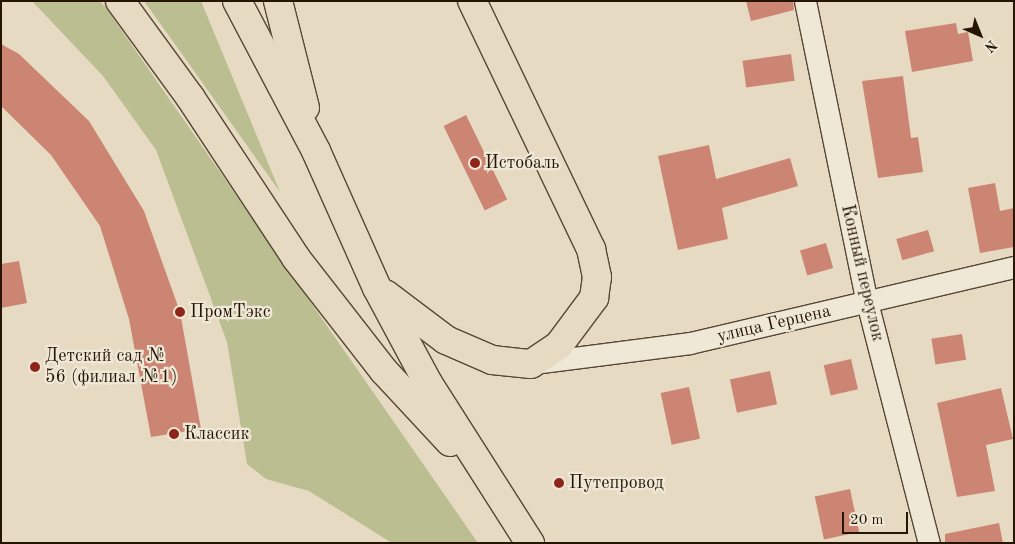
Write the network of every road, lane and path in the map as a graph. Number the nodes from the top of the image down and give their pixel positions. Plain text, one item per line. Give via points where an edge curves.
1 (120, 1) edge
2 (237, 1) edge
3 (278, 1) edge
4 (472, 1) edge
5 (805, 1) edge
6 (316, 151) junction
7 (1014, 267) edge
8 (377, 288) junction
9 (867, 302) junction
10 (531, 364) junction
11 (491, 487) junction
12 (530, 543) edge
13 (929, 543) edge

1 - 11 main road via 190,97 296,258 384,371
2 - 6 main road
3 - 6 main road
4 - 10 main road via 591,248 596,277 594,298 579,323 559,346
5 - 9 street, Конный переулок
6 - 8 main road
7 - 9 street, улица Герцена
8 - 10 main road via 446,340 492,360
8 - 11 main road
9 - 10 street, улица Герцена via 690,343
9 - 13 street, Конный переулок
11 - 12 main road

